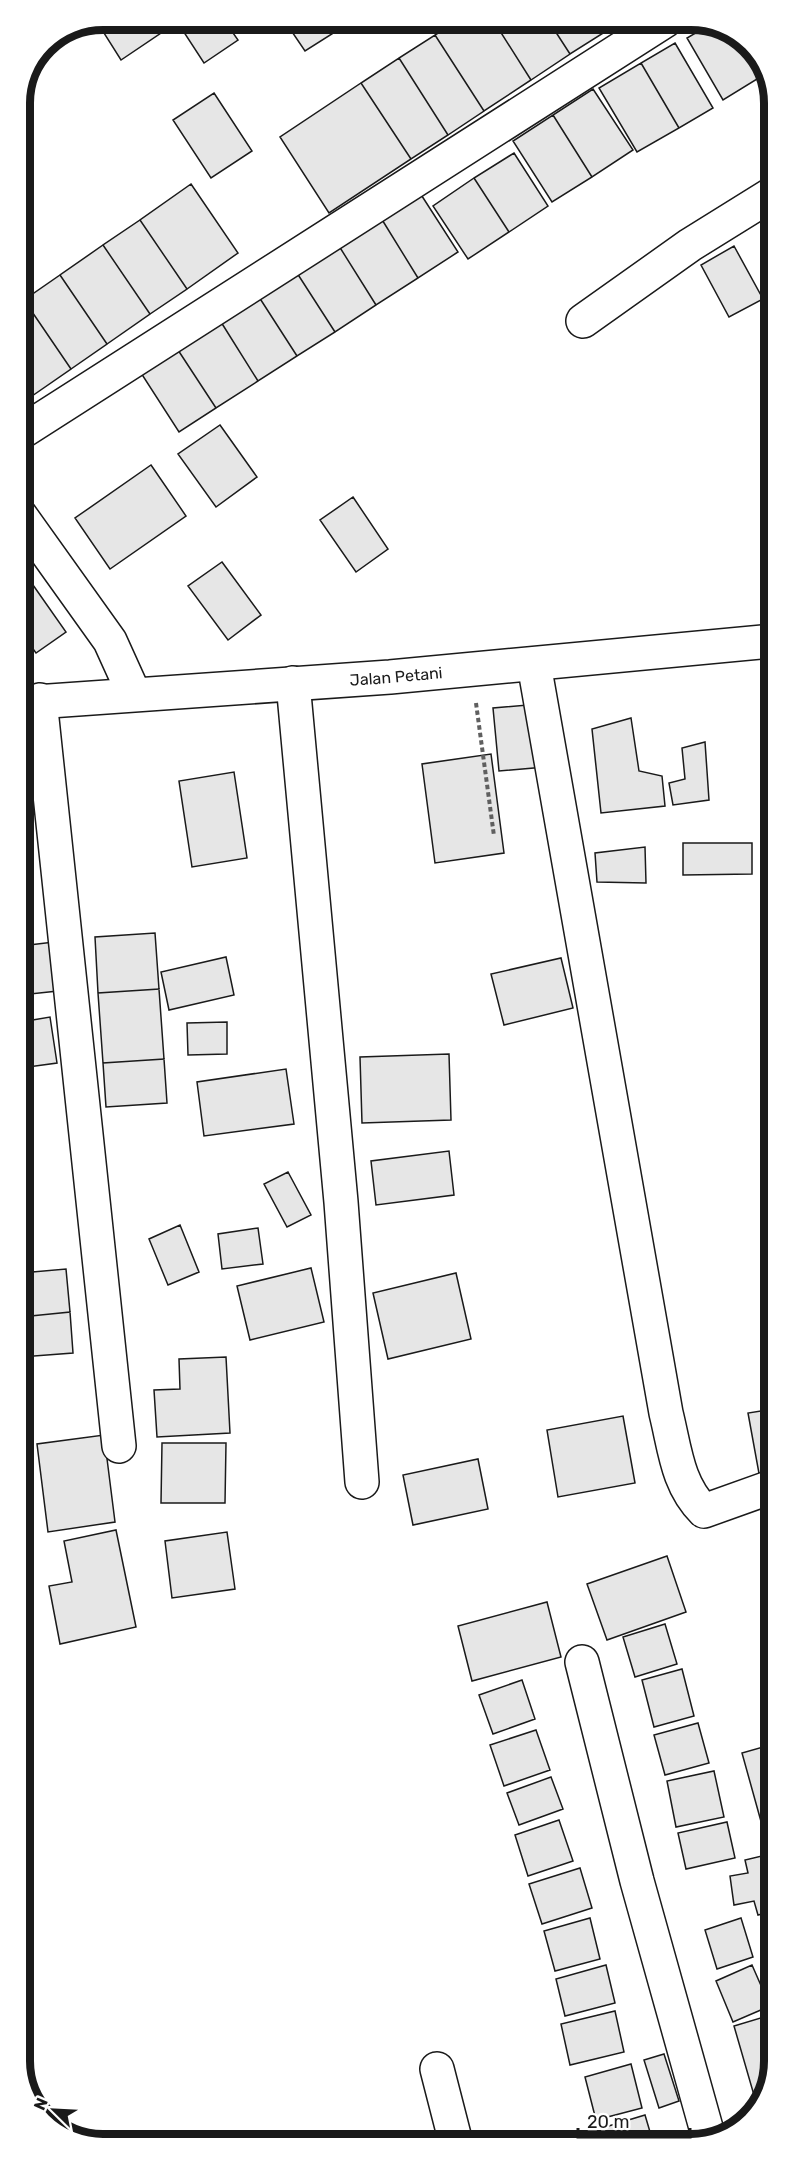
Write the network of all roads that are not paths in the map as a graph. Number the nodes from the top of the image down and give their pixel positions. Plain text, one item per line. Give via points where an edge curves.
1 (650, 30) edge
2 (764, 199) edge
3 (583, 321) dead end
4 (30, 427) edge
5 (30, 530) edge
6 (764, 642) edge
7 (534, 664) junction
8 (121, 667) junction
9 (293, 683) junction
10 (30, 701) edge
11 (119, 1446) dead end
12 (362, 1482) dead end
13 (764, 1490) edge
14 (582, 1662) dead end
15 (437, 2069) dead end
16 (707, 2132) edge
17 (454, 2134) edge

1 - 4 street
2 - 3 street via 690,245
5 - 8 street
6 - 7 street, Jalan Petani
7 - 9 street, Jalan Petani
7 - 13 street via 666,1413 680,1471 689,1496 704,1511
8 - 9 street, Jalan Petani
8 - 10 street, Jalan Petani
9 - 12 street via 341,1202
10 - 11 street
14 - 16 street via 637,1881
15 - 17 street

